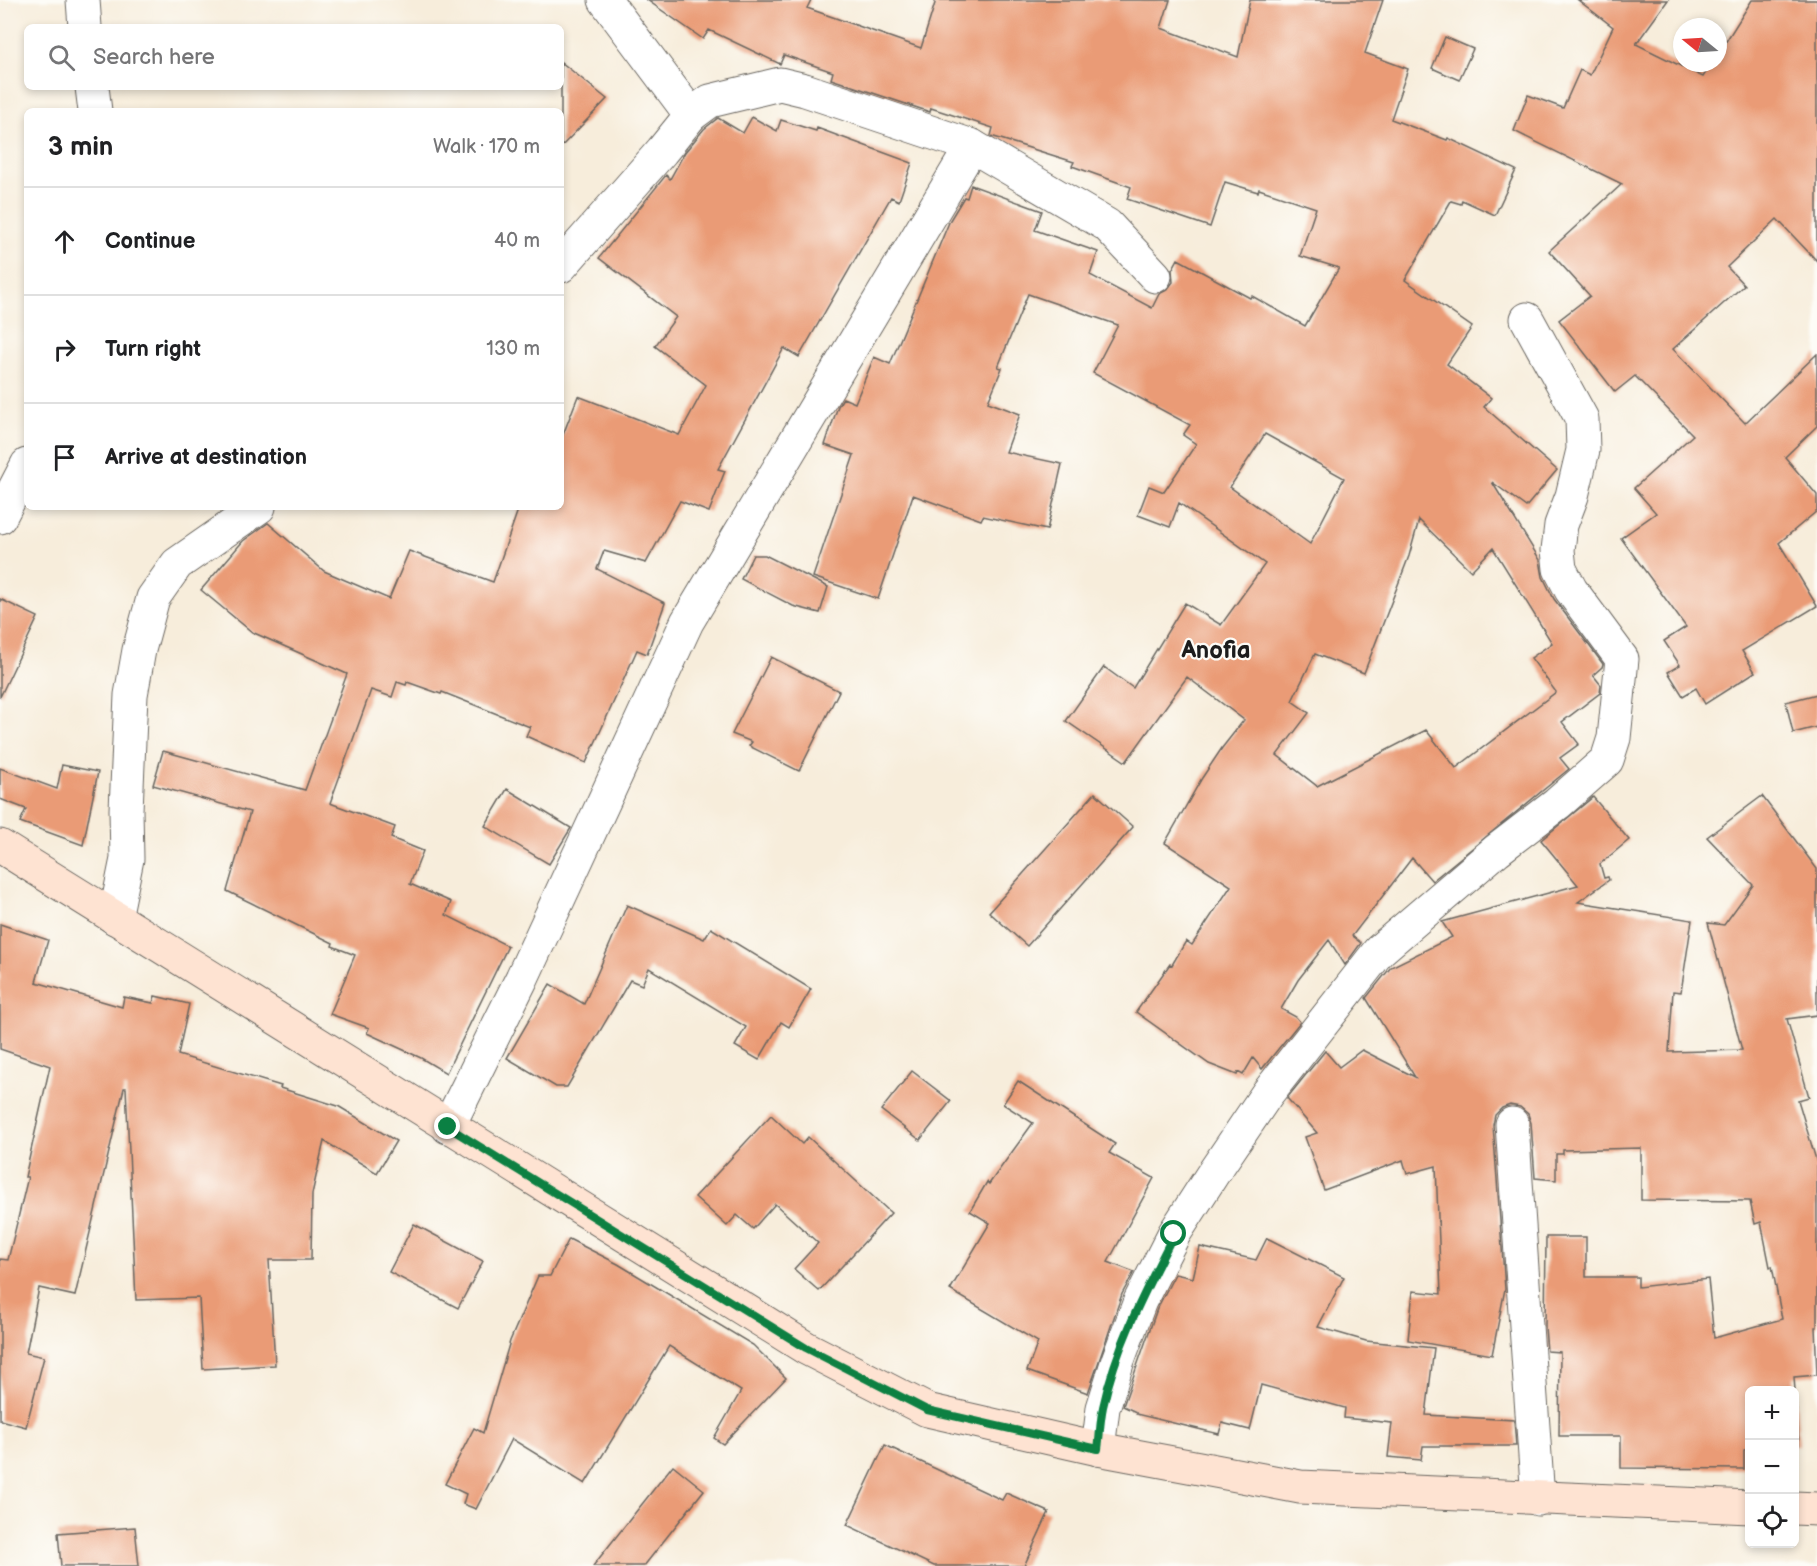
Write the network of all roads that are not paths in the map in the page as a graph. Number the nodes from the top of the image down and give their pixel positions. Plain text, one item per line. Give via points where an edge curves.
1 (82, 0) edge
2 (604, 0) edge
3 (85, 24) edge
4 (92, 90) edge
5 (95, 108) edge
6 (691, 115) junction
7 (972, 146) junction
8 (564, 263) edge
9 (1155, 276) dead end
10 (1527, 319) dead end
11 (24, 471) edge
12 (255, 510) edge
13 (0, 517) edge
14 (0, 846) edge
15 (115, 918) junction
16 (1512, 1124) dead end
17 (448, 1127) junction
18 (1098, 1449) junction
19 (1538, 1499) junction
20 (1745, 1507) edge
21 (1799, 1508) edge
22 (1817, 1509) edge

1 - 3 street
2 - 6 street
4 - 5 street
6 - 7 street via 710,100 780,84
6 - 8 street
7 - 9 street via 1107,225
7 - 17 street via 687,622 522,978
10 - 18 street via 1582,419 1583,450 1561,525 1558,550 1560,569 1571,590 1622,659 1614,738 1607,760 1379,951 1267,1094 1174,1234 1140,1301 1103,1408
11 - 13 street
12 - 15 street via 177,564 153,598 131,696 127,859
14 - 15 main road
15 - 17 main road
16 - 19 street
17 - 18 main road via 806,1348 927,1410
18 - 19 main road via 1300,1487
19 - 20 main road
21 - 22 main road

